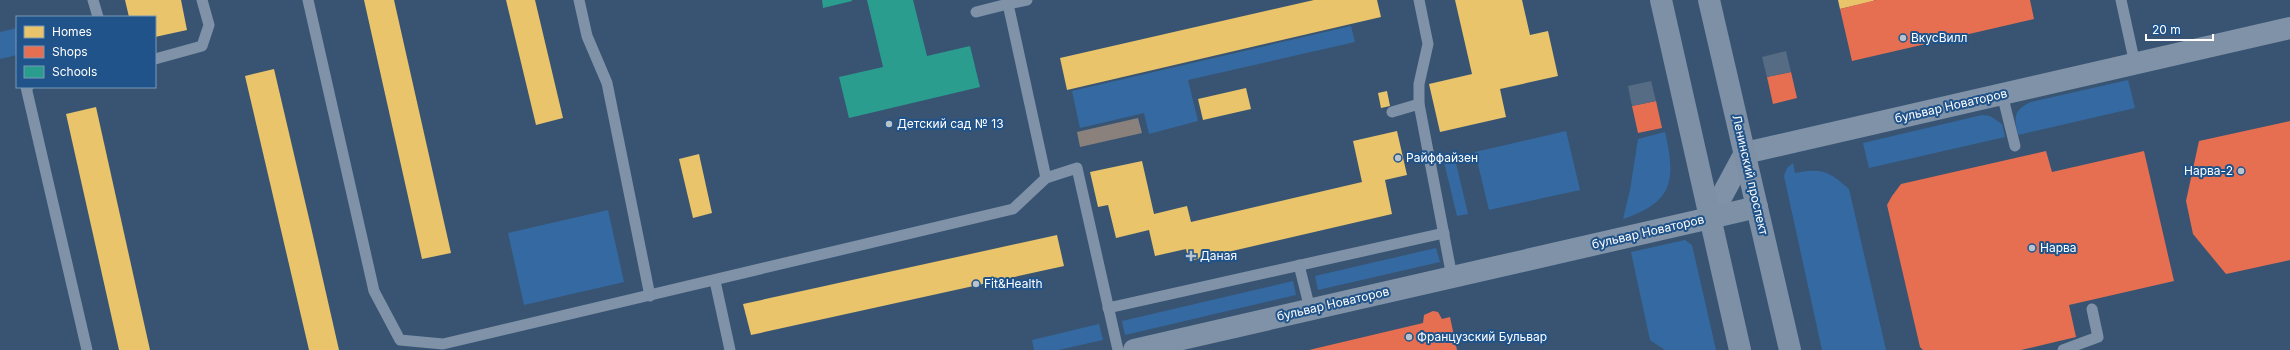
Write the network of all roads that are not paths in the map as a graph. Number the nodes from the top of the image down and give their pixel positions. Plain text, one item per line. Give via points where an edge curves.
1 (93, 0) edge
2 (202, 0) edge
3 (308, 0) edge
4 (578, 0) edge
5 (1027, 0) edge
6 (1419, 0) edge
7 (1660, 0) edge
8 (1709, 0) edge
9 (2121, 0) edge
10 (1007, 2) edge
11 (976, 12) dead end
12 (98, 16) edge
13 (2290, 28) edge
14 (156, 59) edge
15 (2135, 64) junction
16 (26, 88) edge
17 (2002, 94) junction
18 (1419, 104) junction
19 (1392, 112) dead end
20 (2015, 146) dead end
21 (1745, 154) junction
22 (1046, 178) junction
23 (1757, 207) junction
24 (1710, 218) junction
25 (1444, 233) junction
26 (1299, 265) junction
27 (1452, 277) junction
28 (715, 281) junction
29 (650, 296) junction
30 (1108, 308) junction
31 (2092, 309) dead end
32 (1310, 310) junction
33 (443, 347) edge
34 (2058, 348) edge
35 (87, 350) edge
36 (730, 350) edge
37 (1118, 350) edge
38 (1134, 350) edge
39 (1740, 350) edge
40 (1790, 350) edge

1 - 12 lane
2 - 14 lane via 208,25 202,46
3 - 33 lane via 374,291 400,340
4 - 29 lane via 587,36 607,84
5 - 10 lane
6 - 18 lane via 1428,44 1419,84
7 - 24 main road
8 - 21 main road, Ленинский проспект
9 - 15 lane
10 - 11 lane
10 - 22 lane
13 - 15 street, бульвар Новаторов
15 - 17 street, бульвар Новаторов
16 - 35 lane
17 - 20 lane
17 - 21 street, бульвар Новаторов
18 - 19 lane
18 - 25 lane
21 - 23 main road, Ленинский проспект
21 - 24 street, бульвар Новаторов
22 - 28 lane via 1013,209
22 - 30 lane via 1077,168
23 - 24 main road
23 - 40 main road, Ленинский проспект
24 - 27 street, бульвар Новаторов
24 - 39 main road
25 - 26 lane
25 - 27 lane
26 - 30 lane
26 - 32 lane
27 - 32 street, бульвар Новаторов
28 - 29 lane
28 - 36 lane
29 - 33 lane
30 - 37 lane
31 - 34 lane via 2098,337
32 - 38 street, бульвар Новаторов

